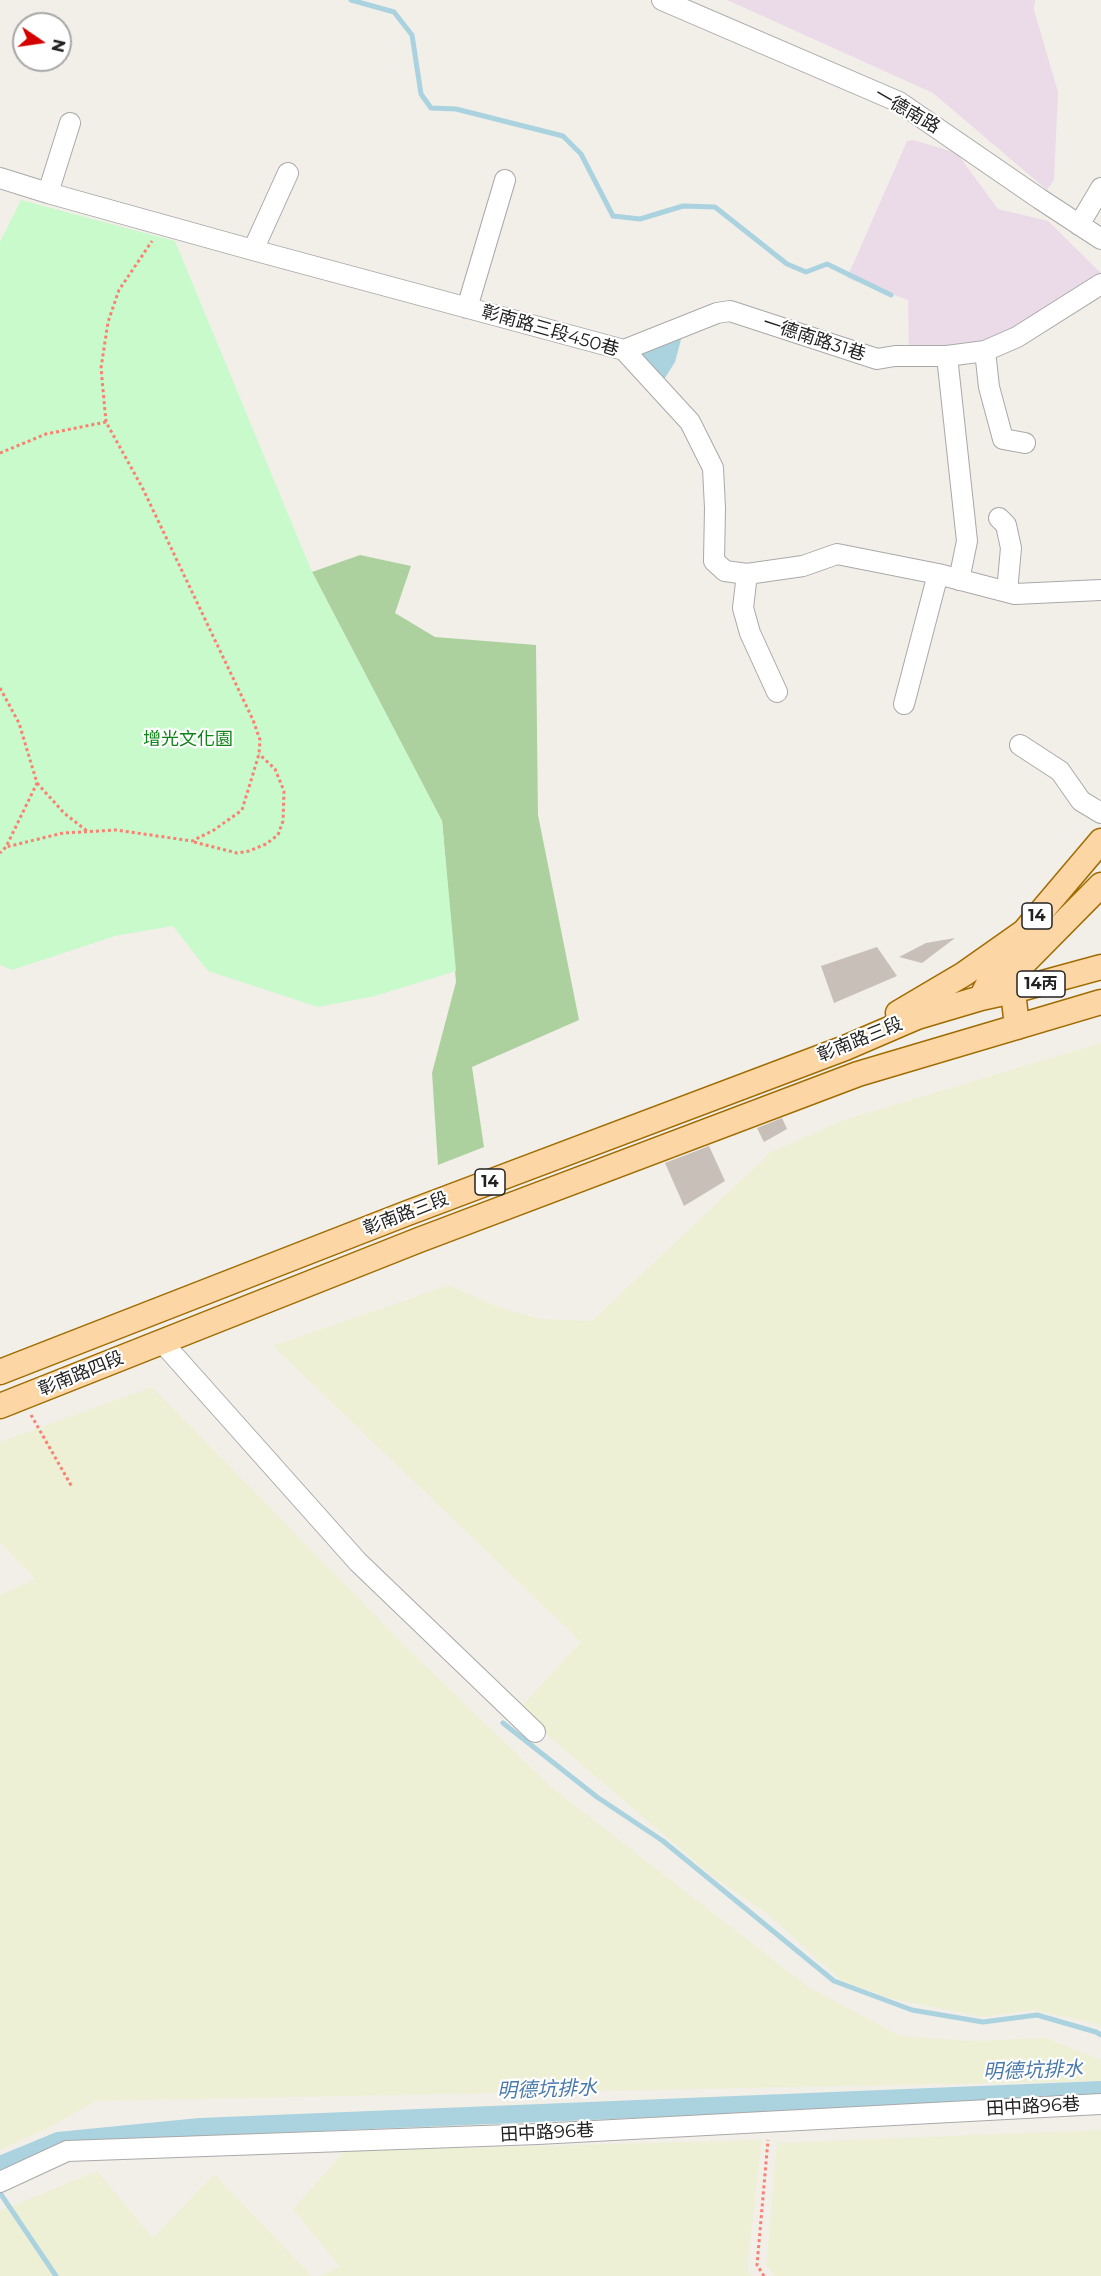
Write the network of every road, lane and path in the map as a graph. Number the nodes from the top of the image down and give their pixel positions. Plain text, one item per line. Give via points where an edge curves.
1 (662, 0) edge
2 (70, 123) dead end
3 (288, 173) dead end
4 (0, 178) edge
5 (505, 180) dead end
6 (1101, 188) edge
7 (48, 193) junction
8 (163, 225) junction
9 (1079, 225) junction
10 (1101, 238) edge
11 (253, 250) junction
12 (1101, 285) edge
13 (467, 308) junction
14 (624, 350) junction
15 (985, 351) junction
16 (947, 356) junction
17 (106, 422) junction
18 (1025, 443) dead end
19 (0, 453) edge
20 (999, 518) dead end
21 (747, 574) junction
22 (938, 574) junction
23 (959, 580) junction
24 (1101, 590) edge
25 (1007, 592) junction
26 (0, 688) edge
27 (777, 692) dead end
28 (904, 704) dead end
29 (1020, 745) dead end
30 (259, 754) junction
31 (37, 783) junction
32 (1101, 813) edge
33 (88, 831) junction
34 (1101, 841) edge
35 (192, 842) junction
36 (6, 847) junction
37 (0, 853) edge
38 (1099, 887) edge
39 (1101, 915) edge
40 (1025, 931) junction
41 (1101, 967) edge
42 (1013, 991) junction
43 (981, 998) junction
44 (1101, 1002) edge
45 (1017, 1027) junction
46 (845, 1048) junction
47 (162, 1342) junction
48 (0, 1372) edge
49 (11, 1402) edge
50 (72, 1487) dead end
51 (534, 1732) dead end
52 (1101, 2104) edge
53 (770, 2120) junction
54 (0, 2182) edge
55 (764, 2276) edge

1 - 9 street, 一德南路 via 899,102
2 - 7 street
3 - 11 street
4 - 7 street, 彰南路三段450巷
5 - 13 street
6 - 9 street
7 - 8 street, 彰南路三段450巷
8 - 11 street, 彰南路三段450巷
8 - 17 path via 118,290 108,322 101,368
9 - 10 street, 一德南路
11 - 13 street, 彰南路三段450巷
12 - 15 street, 一德南路31巷 via 1017,337
13 - 14 street, 彰南路三段450巷
14 - 16 street, 一德南路31巷 via 730,311 877,359
14 - 21 street, 彰南路三段450巷 via 690,422 713,468 714,561 725,571
15 - 16 street, 一德南路31巷
15 - 18 street via 989,387 1003,439
16 - 23 street via 967,541
17 - 19 path via 46,434
17 - 30 path via 143,489 253,720 260,740
20 - 25 street via 1006,525 1011,548
21 - 22 street, 彰南路三段450巷 via 803,566 837,554
21 - 27 street via 743,608 761,661
22 - 23 street, 彰南路三段450巷
22 - 28 street
23 - 25 street, 彰南路三段450巷
24 - 25 street, 彰南路三段450巷
26 - 31 path via 19,723
29 - 32 street via 1060,771 1081,801
30 - 35 path via 242,810
30 - 35 path via 275,770 284,791 283,821 278,835 266,844 237,854
31 - 33 path via 64,813
31 - 36 path
33 - 35 path via 116,830
33 - 36 path
34 - 40 main road, 14
36 - 37 path
38 - 39 main road
38 - 42 main road, 14 via 1018,969
40 - 43 main road, 14 via 1001,959
40 - 46 main road
41 - 42 main road, 14丙
42 - 43 main road, 14丙
42 - 45 main road, 14
43 - 45 main road
43 - 46 main road, 彰南路三段 / 14 via 916,1017
44 - 45 main road, 14丙
45 - 47 main road, 彰南路三段 / 14 via 858,1074 418,1240
46 - 48 main road, 彰南路三段 / 14 via 416,1209
47 - 49 main road, 彰南路四段 / 14
47 - 51 street via 358,1562
49 - 50 path
52 - 53 street, 田中路96巷
53 - 54 street, 田中路96巷 via 538,2134 67,2151
53 - 55 path via 757,2265

